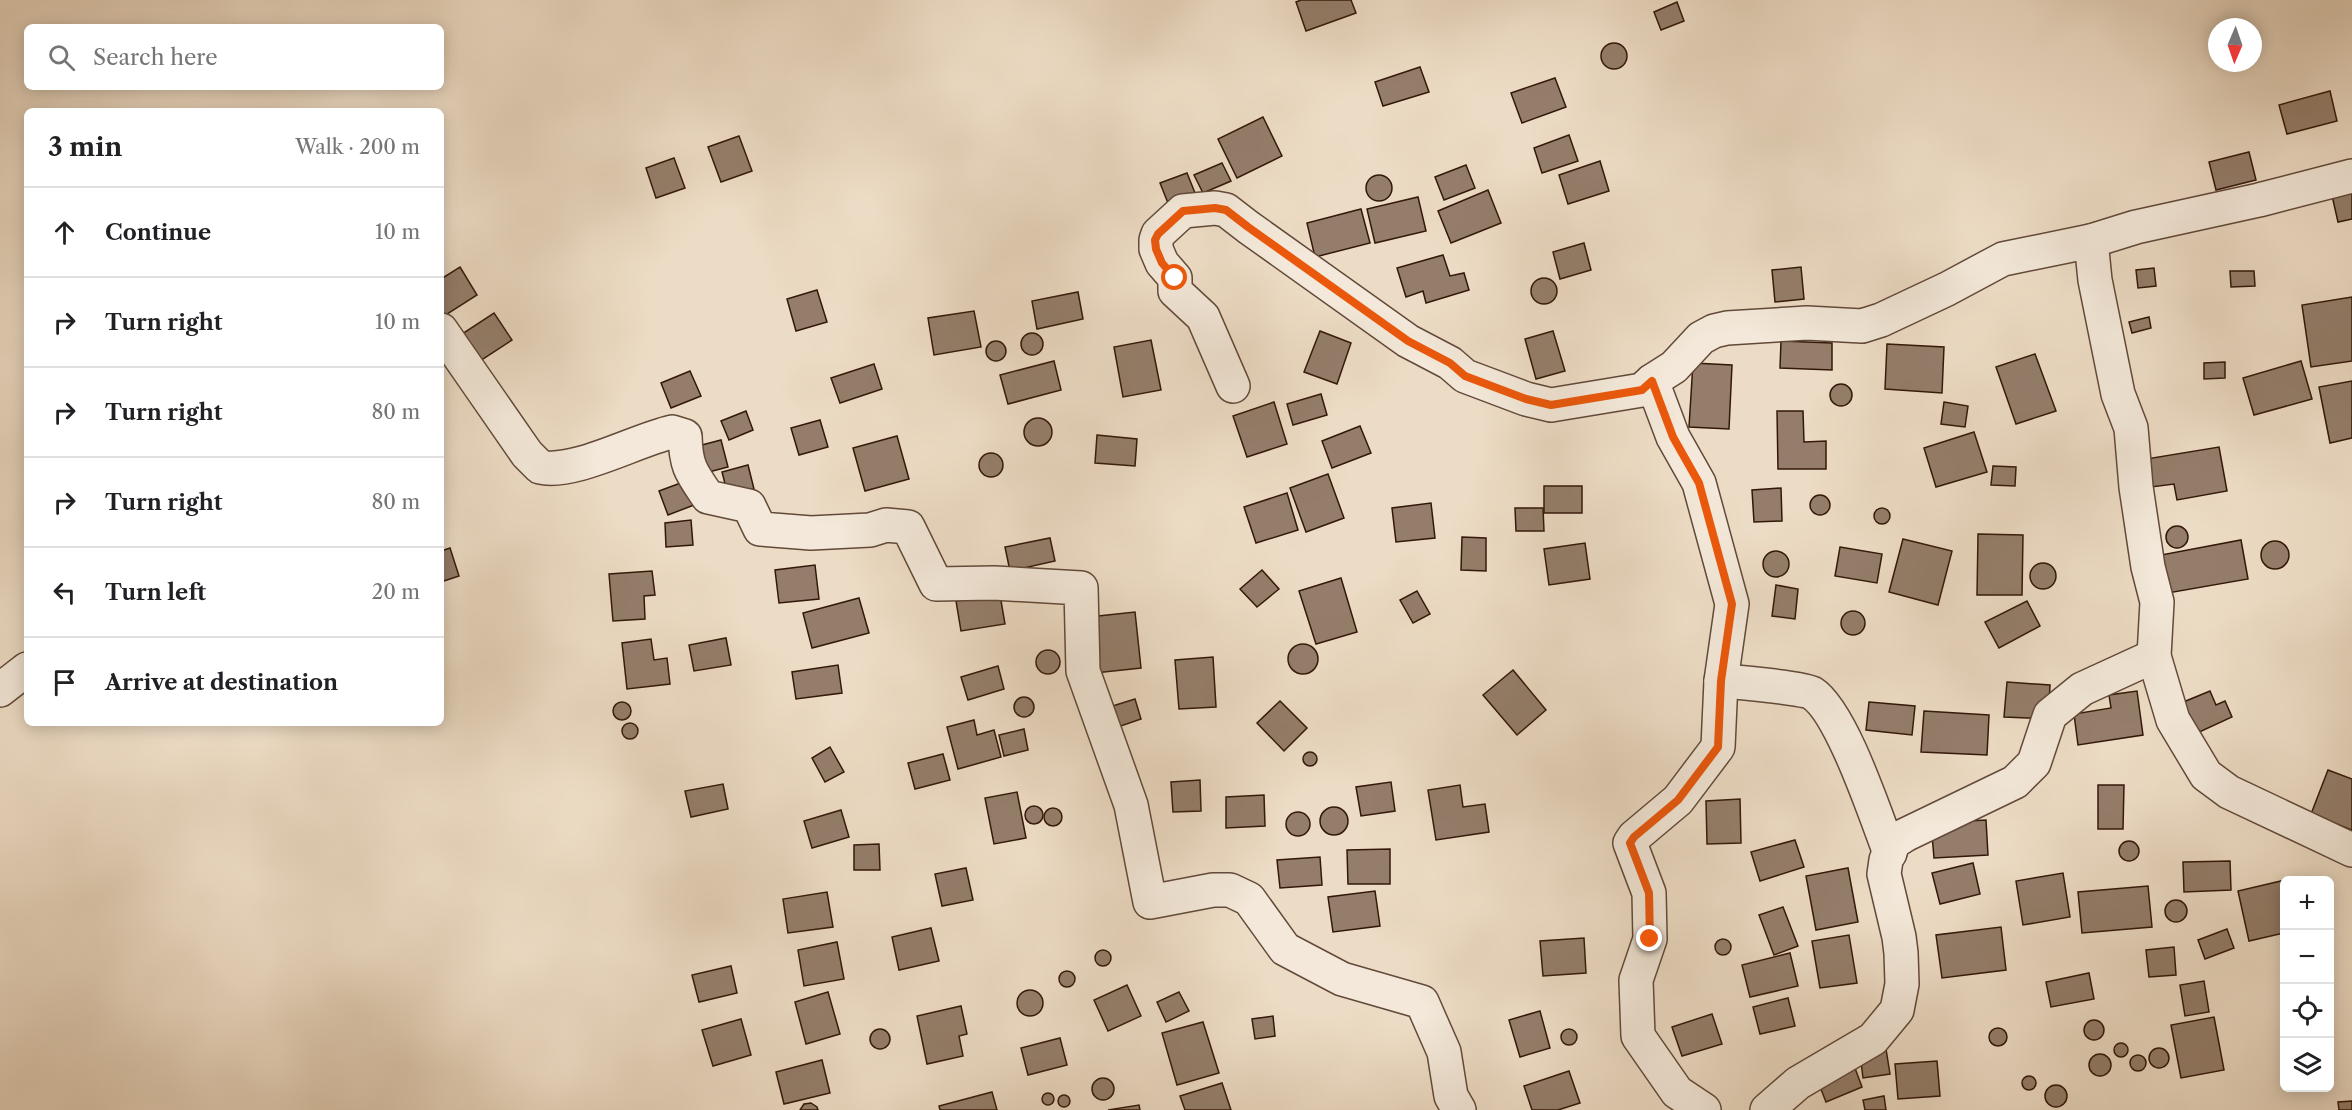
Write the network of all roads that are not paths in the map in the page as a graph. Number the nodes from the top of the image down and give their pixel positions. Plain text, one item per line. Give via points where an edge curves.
1 (2352, 176) edge
2 (2091, 241) junction
3 (444, 334) edge
4 (1652, 381) junction
5 (1233, 386) dead end
6 (2154, 656) junction
7 (24, 671) edge
8 (1721, 681) junction
9 (0, 690) edge
10 (2352, 850) edge
11 (1890, 853) junction
12 (1459, 1110) edge
13 (1704, 1110) edge
14 (1767, 1110) edge

1 - 2 street
2 - 4 street via 2003,259 1862,326 1808,323 1714,331
2 - 6 street via 2118,394 2131,428 2136,487 2157,602
3 - 12 street via 540,467 553,469 577,463 672,432 685,436 689,469 708,497 749,506 760,530 811,533 870,530 886,525 908,527 936,584 1081,588 1083,671 1131,805 1150,902 1230,890 1249,899 1286,949 1342,980 1422,1002 1444,1052 1451,1096
4 - 5 street via 1642,390 1564,404 1526,399 1465,376 1450,363 1408,341 1234,214 1215,208 1183,211 1158,234 1156,249 1175,278 1175,291 1203,317
4 - 8 street via 1673,437 1699,483 1732,604
6 - 10 street via 2173,720 2206,775 2229,792
6 - 11 street via 2082,689 2050,715 2034,763 2015,782 1905,835 1894,842
7 - 9 street
8 - 11 street via 1811,692 1831,712
8 - 13 street via 1718,747 1678,800 1630,843 1649,893 1650,939 1636,980 1638,1036 1677,1092
11 - 14 street via 1884,874 1901,953 1902,984 1897,1010 1873,1039 1798,1083

